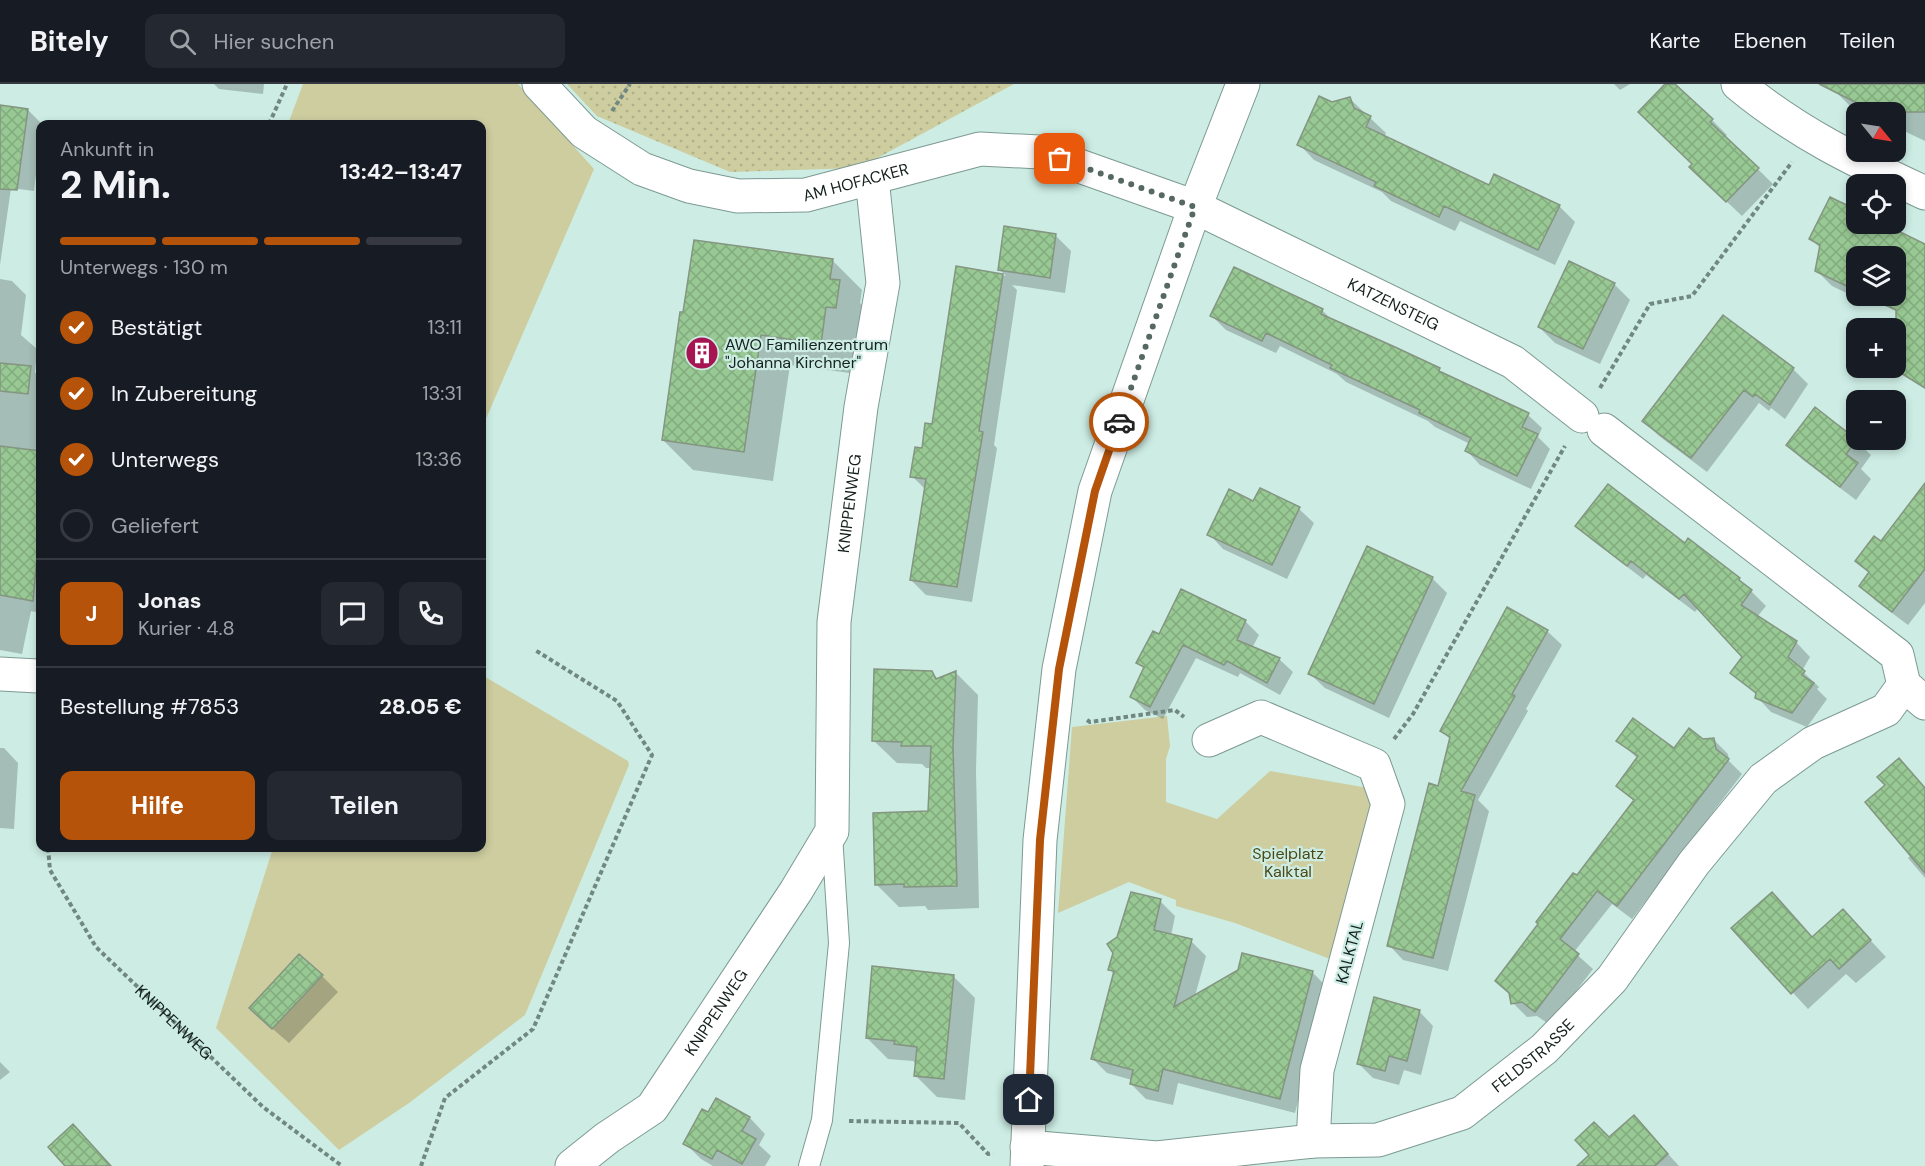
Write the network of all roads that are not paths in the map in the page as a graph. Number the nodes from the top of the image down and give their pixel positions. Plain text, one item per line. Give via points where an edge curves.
1 (539, 84) edge
2 (1243, 84) edge
3 (1738, 84) edge
4 (872, 178) junction
5 (1925, 193) edge
6 (1195, 207) junction
7 (0, 674) edge
8 (36, 676) edge
9 (1909, 681) edge
10 (1209, 740) road end
11 (832, 831) junction
12 (1312, 1142) junction
13 (1027, 1157) edge
14 (572, 1166) edge
15 (809, 1166) edge

1 - 4 street, AM HOFACKER via 584,132 642,169 689,186 738,196 806,195
2 - 6 street
3 - 5 street via 1811,137
4 - 6 street, AM HOFACKER via 980,149 1040,152
4 - 11 street, KNIPPENWEG via 883,283 861,407 834,622
6 - 9 street, KATZENSTEIG via 1513,362
6 - 13 street via 1095,491 1059,669 1040,840
7 - 8 street
9 - 12 street, FELDSTRASSE via 1886,710 1814,743 1763,779 1694,863 1612,979 1544,1049 1462,1113 1378,1140
10 - 12 street, KALKTAL via 1261,717 1374,765 1388,804 1317,1070
11 - 14 street, KNIPPENWEG via 652,1108
11 - 15 lane, KNIPPENWEG via 839,944 822,1120
12 - 13 street, FELDSTRASSE via 1156,1158

